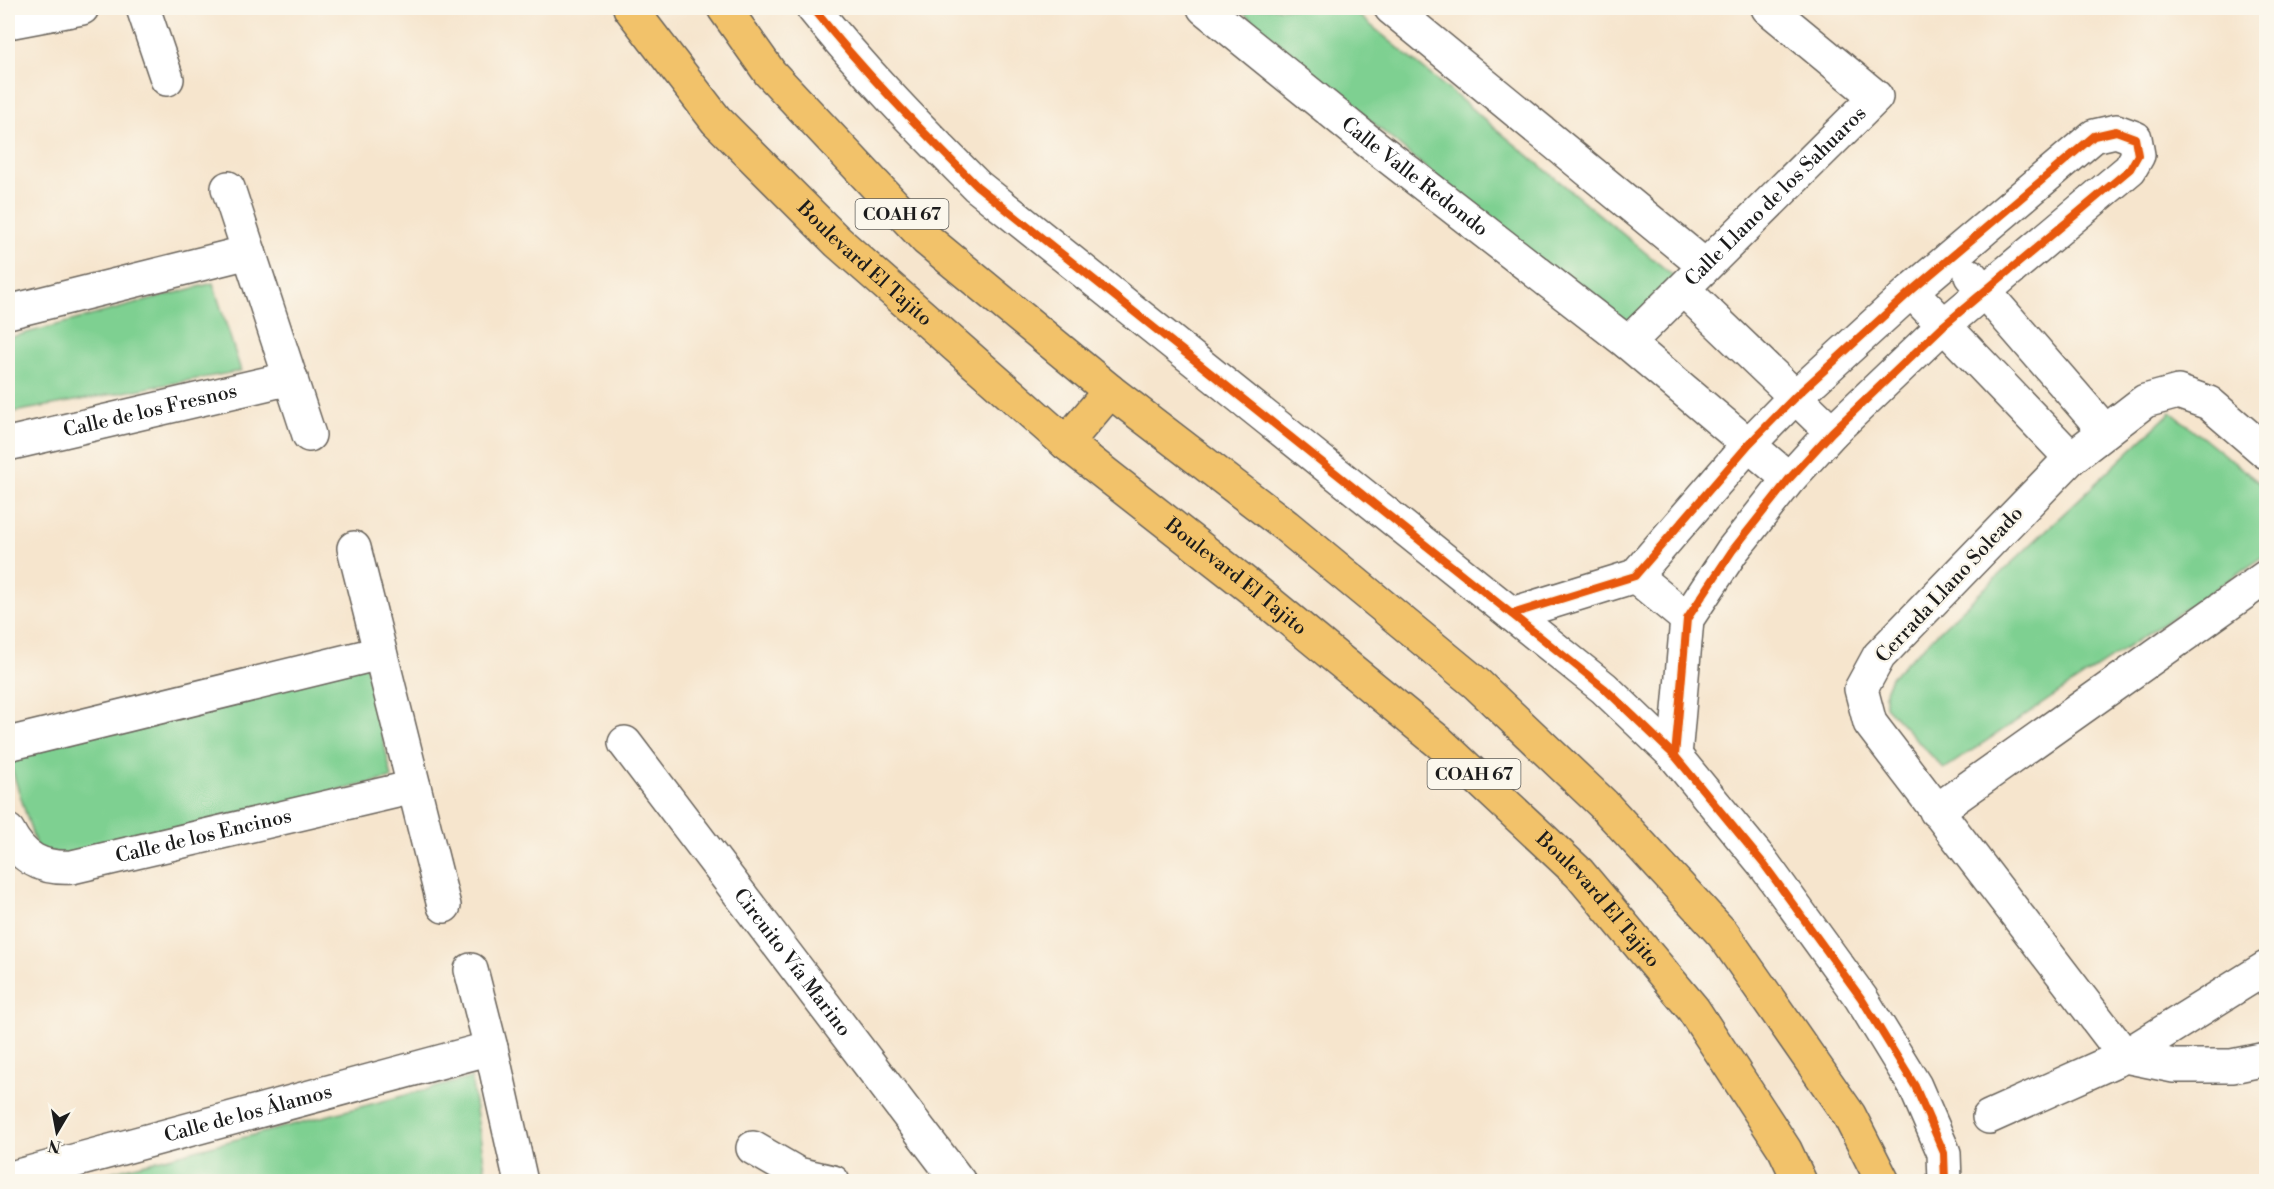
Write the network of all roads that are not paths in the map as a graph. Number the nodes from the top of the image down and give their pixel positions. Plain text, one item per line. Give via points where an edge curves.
1 (82, 8) edge
2 (142, 8) edge
3 (630, 8) edge
4 (724, 8) edge
5 (813, 8) edge
6 (1204, 8) edge
7 (1391, 8) edge
8 (1768, 8) edge
9 (8, 22) edge
10 (167, 79) dead end
11 (228, 188) dead end
12 (249, 252) junction
13 (1954, 256) junction
14 (1694, 278) junction
15 (1911, 291) junction
16 (1984, 292) junction
17 (8, 312) edge
18 (1943, 326) junction
19 (1628, 343) junction
20 (291, 378) junction
21 (1110, 391) junction
22 (1795, 397) junction
23 (2105, 431) junction
24 (1832, 432) junction
25 (309, 435) dead end
26 (1066, 443) junction
27 (8, 444) edge
28 (1749, 444) junction
29 (2266, 452) edge
30 (2071, 458) junction
31 (1789, 479) junction
32 (354, 548) dead end
33 (1635, 576) junction
34 (2266, 577) edge
35 (1512, 614) junction
36 (1687, 619) junction
37 (380, 653) junction
38 (624, 743) dead end
39 (8, 744) edge
40 (1675, 756) junction
41 (414, 787) junction
42 (1936, 811) junction
43 (8, 831) edge
44 (444, 906) dead end
45 (2266, 968) edge
46 (471, 970) dead end
47 (491, 1048) junction
48 (2125, 1056) junction
49 (2266, 1059) edge
50 (1989, 1117) dead end
51 (753, 1148) dead end
52 (8, 1182) edge
53 (521, 1182) edge
54 (833, 1182) edge
55 (959, 1182) edge
56 (1800, 1182) edge
57 (1883, 1182) edge
58 (1946, 1182) edge

1 - 9 street
2 - 10 street
3 - 26 main road, Boulevard El Tajito / COAH 67 via 716,120 838,242
4 - 21 main road, COAH 67 via 770,74 926,239
5 - 35 street via 907,116 978,186
6 - 19 street, Calle Valle Redondo
7 - 14 street
8 - 14 street, Calle Llano de los Sahuaros via 1876,97
11 - 12 street
12 - 17 street
12 - 20 street
13 - 15 street
13 - 16 street
13 - 16 street via 2094,136 2116,131 2134,138 2138,154 2130,169
14 - 19 street, Calle Llano de los Sahuaros
14 - 22 street
15 - 18 street
15 - 22 street
16 - 18 street
16 - 23 street
18 - 24 street
18 - 30 street
19 - 28 street, Calle Valle Redondo
20 - 25 street
20 - 27 street, Calle de los Fresnos
21 - 26 main road
21 - 57 main road, COAH 67 via 1286,526 1477,684 1603,804 1723,934 1849,1115
22 - 24 street
22 - 28 street
23 - 29 street, Cerrada Llano Soleado via 2145,401 2178,392 2209,403
23 - 30 street, Cerrada Llano Soleado
24 - 31 street
26 - 56 main road, Boulevard El Tajito / COAH 67 via 1439,742 1579,873 1694,1009 1785,1150
28 - 31 street, Calle Valle Redondo
28 - 33 street
30 - 42 street, Cerrada Llano Soleado via 1879,656 1861,689 1870,723
31 - 36 street via 1732,551
32 - 37 street
33 - 35 street
33 - 36 street
34 - 42 street
35 - 40 street via 1604,688
36 - 40 street
37 - 39 street
37 - 41 street
38 - 55 street, Circuito Vía Marino
40 - 58 street via 1763,863 1861,998 1915,1086 1944,1153
41 - 43 street, Calle de los Encinos via 72,867 48,866 29,859
41 - 44 street
42 - 48 street, Cerrada Llano Soleado
45 - 48 street
46 - 47 street
47 - 52 street, Calle de los Álamos via 18,1176
47 - 53 street
48 - 49 street via 2174,1066 2232,1066
48 - 50 street
51 - 54 street via 798,1174

